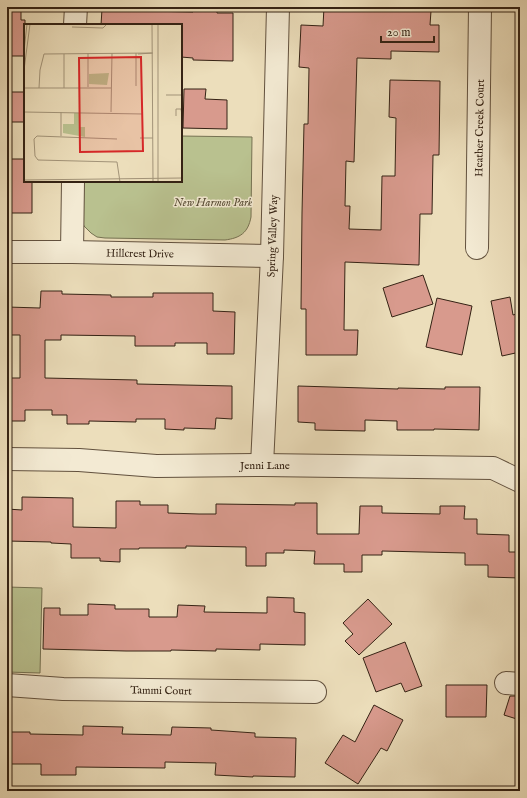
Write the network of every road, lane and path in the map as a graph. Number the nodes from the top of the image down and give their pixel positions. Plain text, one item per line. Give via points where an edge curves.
1 (76, 7) edge
2 (278, 7) edge
3 (480, 7) edge
4 (75, 24) edge
5 (73, 182) edge
6 (477, 248) dead end
7 (7, 252) edge
8 (72, 252) junction
9 (272, 256) junction
10 (7, 459) edge
11 (262, 465) junction
12 (520, 481) edge
13 (7, 685) edge
14 (315, 692) dead end

1 - 4 street
2 - 9 street, Spring Valley Way
3 - 6 street, Heather Creek Court
5 - 8 street
7 - 8 street, Hillcrest Drive
8 - 9 street, Hillcrest Drive
9 - 11 street, Spring Valley Way
10 - 11 street, Jenni Lane via 79,460 156,466
11 - 12 street, Jenni Lane via 493,468
13 - 14 street, Tammi Court via 63,689

